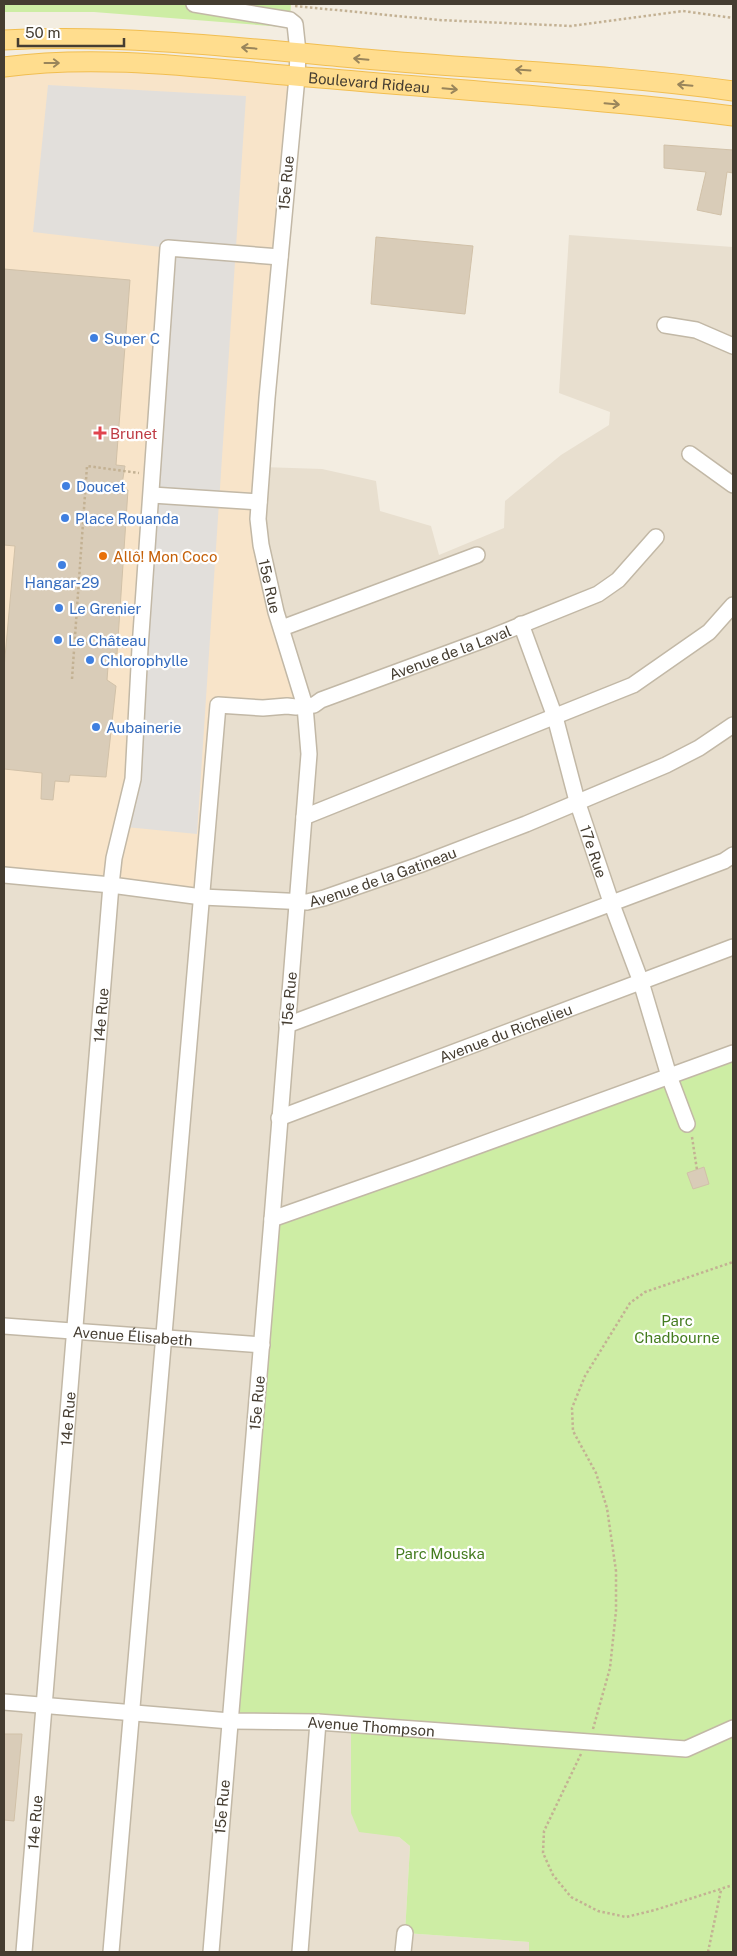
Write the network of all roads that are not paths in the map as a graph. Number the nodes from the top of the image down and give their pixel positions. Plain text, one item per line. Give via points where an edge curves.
1 (194, 4) edge
2 (4, 40) edge
3 (298, 52) junction
4 (4, 67) edge
5 (297, 76) junction
6 (733, 91) edge
7 (733, 116) edge
8 (280, 258) junction
9 (665, 324) dead end
10 (733, 346) edge
11 (690, 454) dead end
12 (733, 485) edge
13 (152, 495) junction
14 (259, 502) junction
15 (656, 537) dead end
16 (477, 555) dead end
17 (733, 605) edge
18 (521, 624) junction
19 (282, 628) junction
20 (305, 706) junction
21 (554, 717) junction
22 (733, 725) edge
23 (577, 801) junction
24 (304, 817) junction
25 (733, 855) edge
26 (4, 875) edge
27 (111, 885) junction
28 (202, 897) junction
29 (611, 902) junction
30 (297, 903) junction
31 (733, 947) edge
32 (641, 982) junction
33 (287, 1026) junction
34 (733, 1053) edge
35 (669, 1076) junction
36 (279, 1118) junction
37 (687, 1124) dead end
38 (272, 1219) junction
39 (4, 1326) edge
40 (75, 1332) junction
41 (164, 1338) junction
42 (262, 1346) junction
43 (4, 1702) edge
44 (44, 1706) junction
45 (132, 1713) junction
46 (230, 1721) junction
47 (318, 1722) junction
48 (733, 1728) edge
49 (405, 1933) dead end
50 (24, 1952) edge
51 (111, 1952) edge
52 (210, 1952) edge
53 (300, 1952) edge
54 (403, 1952) edge

1 - 3 street, 15e Rue via 290,20 295,24
3 -> 2 main road, Boulevard Rideau via 82,38
3 - 5 street, 15e Rue
6 -> 3 main road, Boulevard Rideau
4 -> 5 main road, Boulevard Rideau via 38,62 140,63
5 -> 7 main road, Boulevard Rideau
5 - 8 street, 15e Rue
8 - 13 street, 14e Rue via 168,248
8 - 14 street, 15e Rue
9 - 10 street via 696,330
11 - 12 street
13 - 14 street
13 - 27 street, 14e Rue via 133,779 114,858
14 - 19 street, 15e Rue via 261,545
15 - 18 street, Avenue de la Laval via 618,580 598,594
16 - 19 street
17 - 21 street via 709,632 633,685
18 - 20 street, Avenue de la Laval
18 - 21 street, 17e Rue
19 - 20 street, 15e Rue
20 - 24 street, 15e Rue via 309,754
20 - 28 street, Avenue de la Laval via 218,705
21 - 23 street, 17e Rue
21 - 24 street
22 - 23 street, Avenue de la Gatineau via 699,748
23 - 29 street, 17e Rue
23 - 30 street, Avenue de la Gatineau via 419,865 324,898
24 - 30 street, 15e Rue
25 - 29 street
26 - 27 street, Avenue de la Gatineau
27 - 28 street, Avenue de la Gatineau
27 - 40 street, 14e Rue
28 - 30 street, Avenue de la Gatineau
28 - 41 street
29 - 32 street, 17e Rue
29 - 33 street
30 - 33 street, 15e Rue
31 - 32 street, Avenue du Richelieu
32 - 35 street, 17e Rue
32 - 36 street, Avenue du Richelieu
33 - 36 street, 15e Rue
34 - 35 street
35 - 37 street, 17e Rue
35 - 38 street
36 - 38 street, 15e Rue
38 - 42 street, 15e Rue
39 - 40 street, Avenue Élisabeth
40 - 41 street, Avenue Élisabeth
40 - 44 street, 14e Rue
41 - 42 street, Avenue Élisabeth
41 - 45 street
42 - 46 street, 15e Rue
43 - 44 street, Avenue Thompson
44 - 45 street, Avenue Thompson
44 - 50 street, 14e Rue
45 - 46 street, Avenue Thompson
45 - 51 street
46 - 47 street, Avenue Thompson
46 - 52 street, 15e Rue
47 - 48 street, Avenue Thompson via 686,1749
47 - 53 street
49 - 54 street

